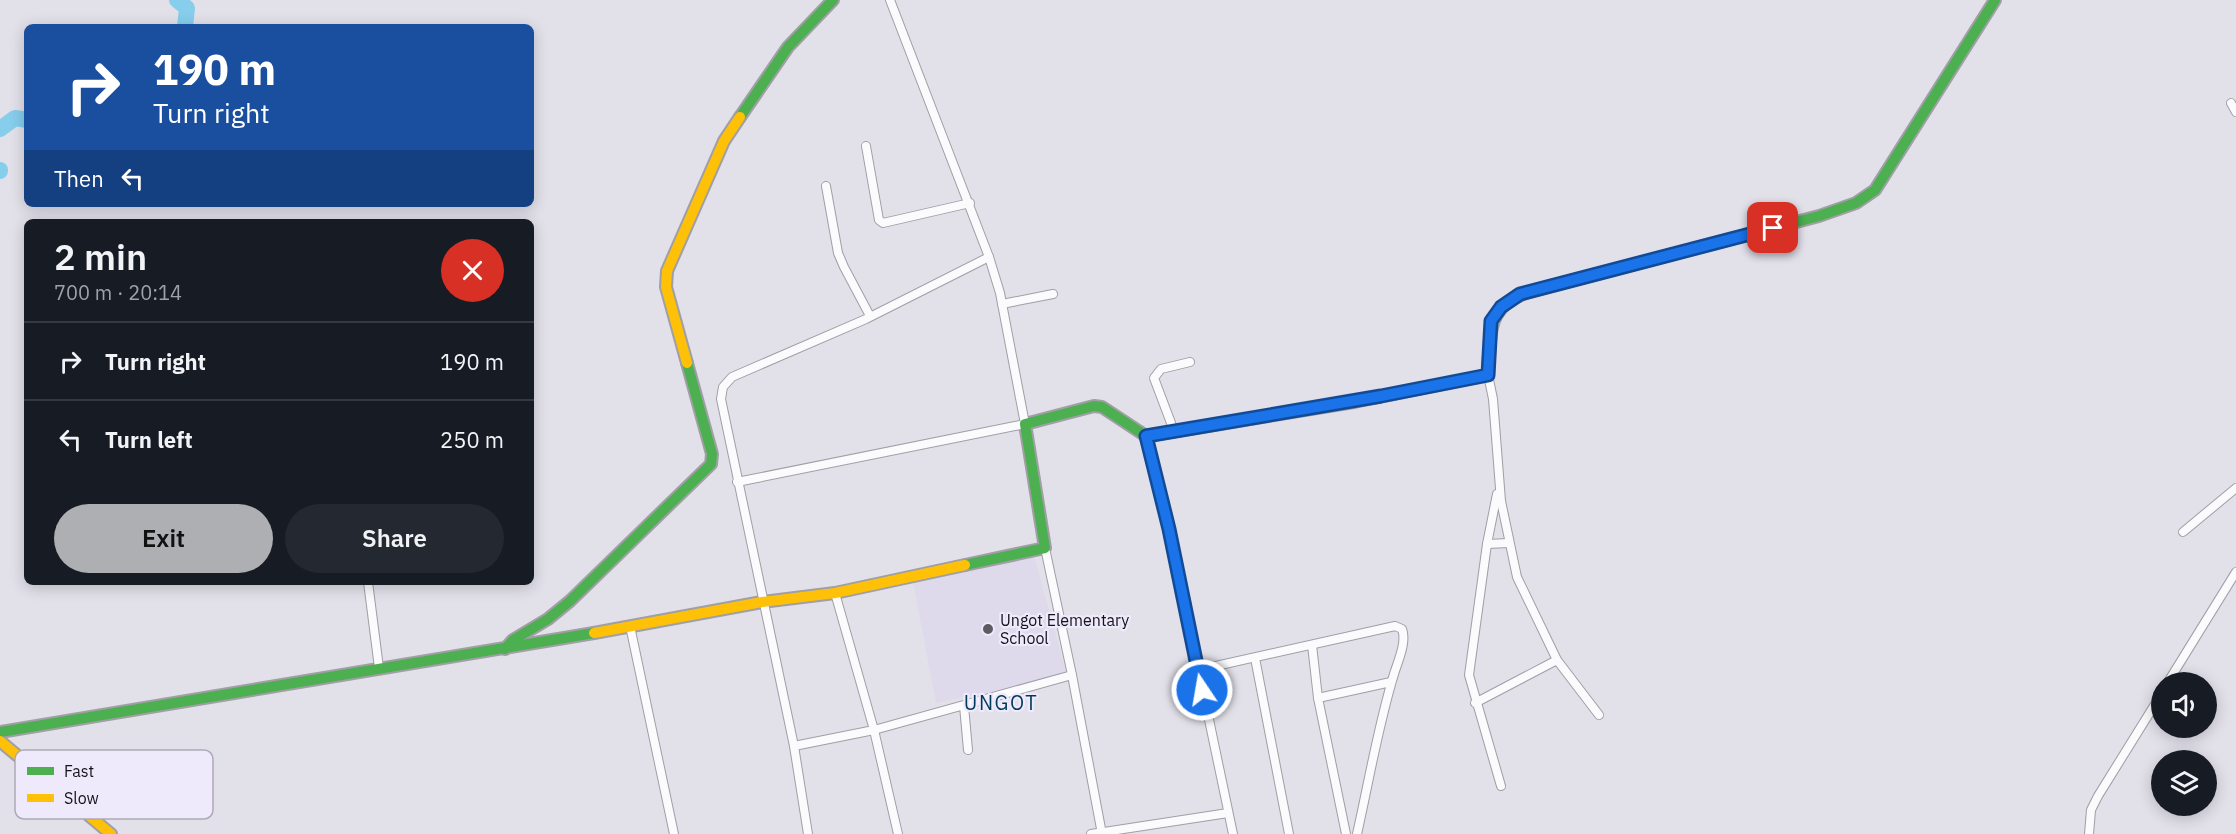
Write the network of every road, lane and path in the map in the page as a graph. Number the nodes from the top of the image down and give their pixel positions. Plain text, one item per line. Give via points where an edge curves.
1 (833, 0) edge
2 (890, 0) edge
3 (1995, 0) edge
4 (2231, 103) dead end
5 (2236, 112) edge
6 (866, 146) dead end
7 (826, 186) dead end
8 (970, 203) junction
9 (989, 257) junction
10 (1053, 294) dead end
11 (1002, 304) junction
12 (870, 316) junction
13 (1190, 362) dead end
14 (1488, 375) junction
15 (1025, 424) junction
16 (1174, 431) junction
17 (1146, 436) junction
18 (737, 482) junction
19 (1500, 483) junction
20 (2236, 488) edge
21 (2183, 532) dead end
22 (1509, 543) junction
23 (1487, 544) junction
24 (1045, 548) junction
25 (2236, 572) edge
26 (368, 585) edge
27 (835, 593) junction
28 (762, 602) junction
29 (630, 626) junction
30 (1312, 645) junction
31 (505, 649) junction
32 (1255, 658) junction
33 (1557, 660) junction
34 (379, 669) junction
35 (1198, 670) junction
36 (2174, 672) edge
37 (1072, 675) junction
38 (1391, 682) junction
39 (1318, 698) junction
40 (1475, 703) junction
41 (964, 706) junction
42 (2151, 711) edge
43 (1599, 715) dead end
44 (874, 730) junction
45 (0, 732) edge
46 (0, 741) edge
47 (794, 746) junction
48 (968, 750) dead end
49 (15, 754) edge
50 (1501, 786) dead end
51 (1228, 813) junction
52 (93, 819) edge
53 (1102, 833) edge
54 (111, 834) edge
55 (674, 834) edge
56 (808, 834) edge
57 (898, 834) edge
58 (1090, 834) edge
59 (1233, 834) edge
60 (1289, 834) edge
61 (1346, 834) edge
62 (1357, 834) edge
63 (2089, 834) edge

1 - 31 street via 788,47 724,141 667,271 666,287 712,454 711,464 570,601
2 - 8 street
3 - 14 street via 1868,198 1819,216 1520,294 1501,307 1491,321
4 - 5 street
6 - 8 street via 879,220 883,223
7 - 12 street via 838,253
8 - 9 street
9 - 11 street
9 - 12 street
10 - 11 street
11 - 15 street
12 - 18 street via 732,377 723,387 721,399
13 - 16 street via 1161,369 1154,378
14 - 16 street
14 - 19 street
15 - 17 street via 1102,406
15 - 18 street
15 - 24 street
16 - 17 street
17 - 35 street
18 - 28 street
19 - 22 street
19 - 23 street
20 - 21 street
22 - 23 street
22 - 33 street via 1517,577
23 - 40 street via 1469,675
24 - 27 street
24 - 37 street
25 - 36 street
26 - 34 street
27 - 28 street
27 - 44 street
28 - 29 street
28 - 47 street
29 - 31 street
29 - 55 street
30 - 32 street
30 - 38 street via 1395,626 1402,629
30 - 39 street
31 - 34 street
32 - 35 street
32 - 60 street
33 - 40 street
33 - 43 street
34 - 45 street
35 - 51 street
37 - 41 street
37 - 53 street
38 - 39 street
38 - 62 street
39 - 61 street
40 - 50 street
41 - 44 street
41 - 48 street
42 - 63 street via 2095,802
44 - 47 street
44 - 57 street
46 - 49 street
47 - 56 street
51 - 53 street
51 - 59 street
52 - 54 street
53 - 58 street

